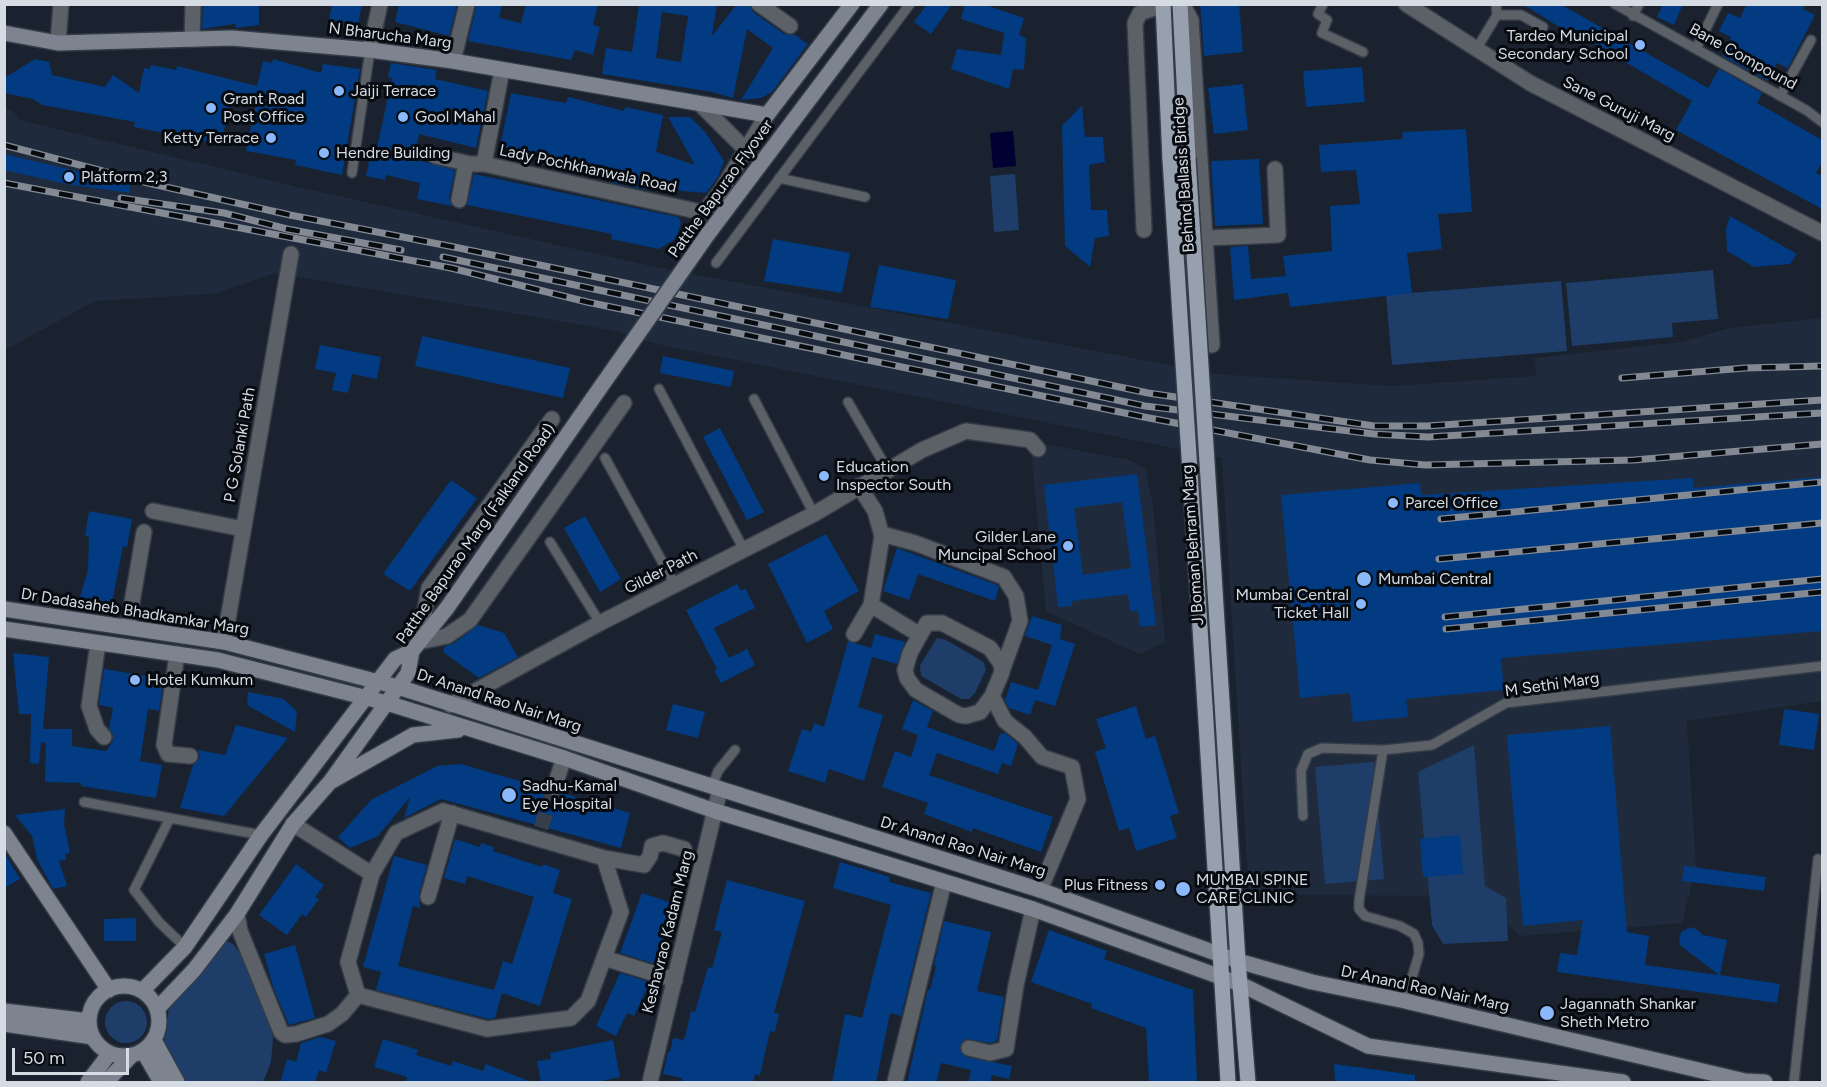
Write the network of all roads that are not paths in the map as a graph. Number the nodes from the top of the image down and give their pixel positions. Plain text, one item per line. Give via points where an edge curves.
1 (62, 4) edge
2 (193, 4) edge
3 (380, 4) edge
4 (467, 4) edge
5 (759, 4) edge
6 (852, 4) edge
7 (881, 4) edge
8 (910, 4) edge
9 (1181, 4) edge
10 (1323, 4) edge
11 (1406, 4) edge
12 (1615, 4) edge
13 (1639, 4) edge
14 (1718, 4) edge
15 (1163, 5) edge
16 (1496, 10) edge
17 (1633, 16) junction
18 (790, 26) dead end
19 (1543, 27) dead end
20 (4, 33) edge
21 (192, 39) junction
22 (1811, 40) dead end
23 (58, 43) junction
24 (1477, 48) junction
25 (1696, 49) junction
26 (370, 50) junction
27 (1363, 52) dead end
28 (453, 61) junction
29 (502, 70) junction
30 (1780, 96) junction
31 (700, 105) junction
32 (767, 115) junction
33 (1822, 122) edge
34 (745, 149) junction
35 (435, 156) dead end
36 (466, 163) junction
37 (484, 164) junction
38 (1275, 169) dead end
39 (352, 173) dead end
40 (778, 178) junction
41 (865, 197) dead end
42 (459, 200) dead end
43 (1144, 230) dead end
44 (1822, 233) edge
45 (1206, 238) junction
46 (291, 254) dead end
47 (716, 263) dead end
48 (1212, 345) dead end
49 (659, 389) dead end
50 (594, 398) joint
51 (754, 399) dead end
52 (848, 402) dead end
53 (624, 403) dead end
54 (552, 419) dead end
55 (1038, 449) dead end
56 (604, 458) dead end
57 (887, 469) junction
58 (859, 486) junction
59 (153, 511) dead end
60 (814, 514) junction
61 (243, 529) junction
62 (144, 532) dead end
63 (882, 534) junction
64 (550, 542) dead end
65 (744, 550) junction
66 (675, 585) junction
67 (871, 605) junction
68 (4, 609) edge
69 (600, 623) junction
70 (128, 626) dead end
71 (4, 628) edge
72 (854, 634) dead end
73 (920, 635) junction
74 (224, 642) junction
75 (99, 643) junction
76 (416, 647) junction
77 (177, 654) junction
78 (1822, 666) edge
79 (1002, 672) junction
80 (377, 682) junction
81 (399, 687) junction
82 (992, 696) junction
83 (365, 697) junction
84 (387, 703) junction
85 (450, 705) junction
86 (467, 729) junction
87 (104, 737) dead end
88 (735, 750) dead end
89 (1383, 750) junction
90 (190, 756) dead end
91 (564, 758) junction
92 (330, 782) junction
93 (554, 788) tunnel mouth
94 (716, 788) junction
95 (84, 802) dead end
96 (715, 811) junction
97 (452, 813) junction
98 (1303, 816) dead end
99 (169, 820) junction
100 (293, 824) junction
101 (4, 833) edge
102 (261, 835) junction
103 (684, 849) dead end
104 (604, 858) junction
105 (1818, 859) dead end
106 (372, 874) junction
107 (944, 882) junction
108 (1040, 890) junction
109 (428, 897) dead end
110 (1033, 909) junction
111 (237, 914) junction
112 (185, 947) junction
113 (1218, 955) junction
114 (604, 958) junction
115 (201, 960) junction
116 (1238, 961) junction
117 (1221, 977) junction
118 (675, 980) junction
119 (1240, 984) junction
120 (109, 990) junction
121 (142, 991) junction
122 (358, 995) junction
123 (1405, 1001) junction
124 (157, 1009) junction
125 (4, 1011) edge
126 (89, 1021) junction
127 (4, 1024) edge
128 (93, 1037) junction
129 (143, 1048) junction
130 (969, 1048) dead end
131 (110, 1053) junction
132 (88, 1083) edge
133 (106, 1083) edge
134 (161, 1083) edge
135 (177, 1083) edge
136 (650, 1083) edge
137 (895, 1083) edge
138 (1228, 1083) edge
139 (1248, 1083) edge
140 (1623, 1083) edge
141 (1765, 1083) edge
142 (1794, 1083) edge

1 - 23 street
2 - 21 street
3 - 26 street
4 - 28 street
5 - 18 street
6 - 32 main road
7 - 50 main road, Patthe Bapurao Flyover, bridge via 708,234
8 - 40 lane
9 - 45 street, Behind Ballasis Bridge via 1191,20
9 - 116 main road, J Boman Behram Marg, bridge
10 - 27 lane via 1318,14 1327,20 1322,33
11 - 24 street, Sane Guruji Marg
12 - 17 lane, Bane Compound
13 - 17 lane
14 - 25 lane
15 - 43 street via 1140,13 1134,23
15 - 113 main road, J Boman Behram Marg, bridge
16 - 19 lane via 1521,15
16 - 24 lane
17 - 25 lane, Bane Compound
20 - 23 main road, N Bharucha Marg
21 - 23 main road, N Bharucha Marg
21 - 26 main road, N Bharucha Marg via 232,38
22 - 30 lane
24 - 44 street, Sane Guruji Marg via 1530,83
25 - 30 lane, Bane Compound
26 - 28 main road, N Bharucha Marg
26 - 39 lane
28 - 29 main road, N Bharucha Marg
29 - 31 main road, N Bharucha Marg
29 - 37 street, Lady Pochkhanwala Road
30 - 33 lane, Bane Compound
31 - 32 main road, N Bharucha Marg
31 - 34 street
32 - 34 street, Lady Pochkhanwala Road
34 - 37 street, Lady Pochkhanwala Road via 704,212
35 - 36 street
36 - 37 street
36 - 42 street
38 - 45 street via 1278,235
40 - 41 lane
40 - 47 lane
45 - 48 street, Behind Ballasis Bridge
46 - 61 street, P G Solanki Path
49 - 65 lane
50 - 76 main road, Patthe Bapurao Marg (Falkland Road)
51 - 60 lane
52 - 57 lane
53 - 76 street via 470,620 447,636
54 - 76 street via 429,588
55 - 57 street, Gilder Path via 1030,440 966,431
56 - 66 lane
57 - 58 street, Gilder Path
58 - 60 street, Gilder Path
58 - 63 street via 875,511
59 - 61 street
60 - 65 street, Gilder Path
61 - 74 street, P G Solanki Path
62 - 70 street
63 - 67 street
63 - 79 street via 1004,577 1016,596 1020,621
64 - 69 lane
65 - 66 street, Gilder Path
66 - 69 street, Gilder Path
67 - 72 street
67 - 73 street
68 - 74 main road, Dr Dadasaheb Bhadkamkar Marg
69 - 85 street, Gilder Path
71 - 75 main road
73 - 79 street via 927,623 950,625 990,648
73 - 82 street via 906,670 916,690 966,716 980,712
74 - 80 main road, Dr Dadasaheb Bhadkamkar Marg
75 - 77 main road
75 - 87 street via 89,706
76 - 80 main road via 394,659
76 - 81 main road, Patthe Bapurao Marg (Falkland Road) via 408,674
77 - 83 main road via 218,660
77 - 90 street via 164,745 168,754
78 - 89 lane, M Sethi Marg via 1506,703 1432,745
79 - 82 street
80 - 81 main road, Dr Dadasaheb Bhadkamkar Marg
80 - 83 main road
81 - 84 main road, Patthe Bapurao Marg (Falkland Road)
81 - 85 main road, Dr Anand Rao Nair Marg
82 - 108 street via 1005,722 1042,757 1072,767 1078,799
83 - 84 main road
83 - 102 main road
84 - 86 main road, Dr Anand Rao Nair Marg
84 - 92 main road, Patthe Bapurao Marg (Falkland Road)
85 - 94 main road, Dr Anand Rao Nair Marg
86 - 91 main road, Dr Anand Rao Nair Marg
86 - 92 main road via 413,735
88 - 94 lane via 718,771
89 - 98 lane, M Sethi Marg via 1322,748 1308,754 1300,771
89 - 123 lane via 1359,909 1365,916 1414,934 1419,954
91 - 93 street
91 - 96 main road, Dr Anand Rao Nair Marg
92 - 100 main road, Patthe Bapurao Marg (Falkland Road)
94 - 96 street, Keshavrao Kadam Marg
94 - 108 main road, Dr Anand Rao Nair Marg
95 - 99 lane
96 - 107 main road, Dr Anand Rao Nair Marg
96 - 118 street, Keshavrao Kadam Marg
97 - 104 street via 540,833
97 - 106 street via 443,811 396,833
97 - 109 street
99 - 102 lane
99 - 112 lane via 134,890
100 - 106 street
100 - 111 main road, Patthe Bapurao Marg (Falkland Road)
101 - 120 main road
102 - 112 main road
103 - 104 street via 663,843 652,846 644,865
104 - 114 street via 621,912
105 - 142 lane
106 - 122 street via 348,962
107 - 110 main road, Dr Anand Rao Nair Marg
107 - 137 street
108 - 113 main road, Dr Anand Rao Nair Marg
110 - 117 main road, Dr Anand Rao Nair Marg
110 - 130 street via 1006,1048 990,1053
111 - 115 main road, Patthe Bapurao Marg (Falkland Road)
111 - 122 street via 240,931 285,1035 328,1024
112 - 115 street
112 - 121 main road
113 - 116 main road, Dr Anand Rao Nair Marg
113 - 117 main road, J Boman Behram Marg
114 - 118 street
114 - 122 street via 588,1001 571,1018 487,1029
115 - 124 main road, Patthe Bapurao Marg (Falkland Road)
116 - 119 main road, J Boman Behram Marg
116 - 123 main road, Dr Anand Rao Nair Marg via 1312,982
117 - 119 main road, Dr Anand Rao Nair Marg
117 - 138 main road, J Boman Behram Marg
118 - 136 street, Keshavrao Kadam Marg
119 - 139 main road, J Boman Behram Marg
119 - 140 main road, Dr Anand Rao Nair Marg via 1368,1046
120 - 121 main road via 120,986
120 - 126 main road via 95,1002
121 - 124 main road
123 - 141 main road, Dr Anand Rao Nair Marg
124 - 129 main road via 159,1021
125 - 126 main road
126 - 128 main road
127 - 128 main road
128 - 131 main road
129 - 131 main road
129 - 133 main road
129 - 134 main road
129 - 135 main road
131 - 132 main road

